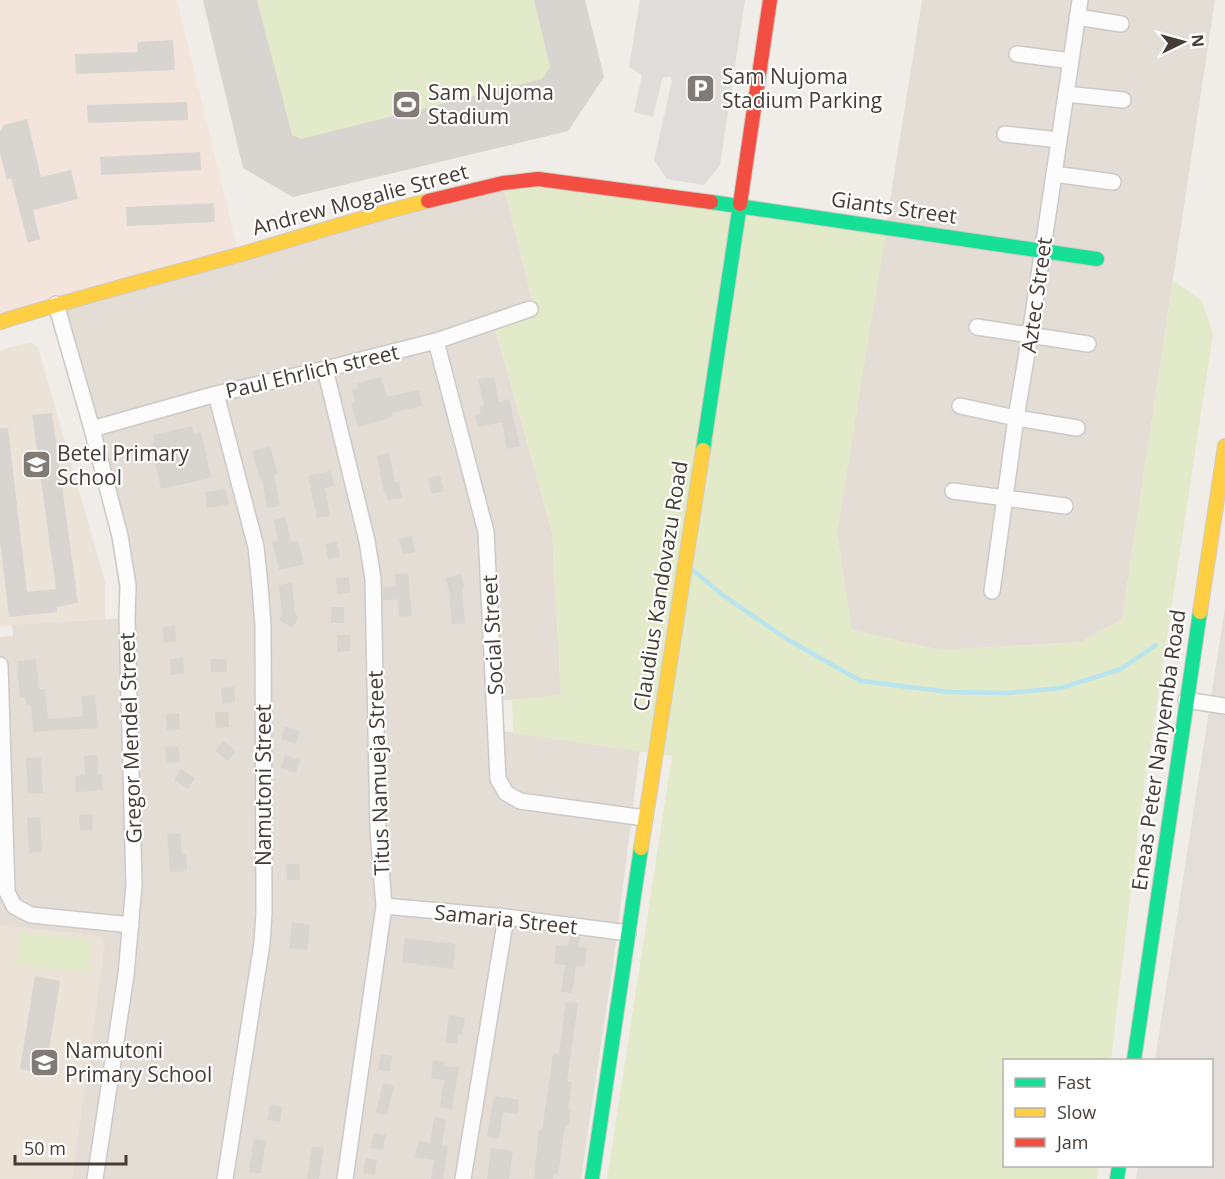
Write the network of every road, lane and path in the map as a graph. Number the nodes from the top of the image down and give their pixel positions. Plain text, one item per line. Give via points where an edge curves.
1 (770, 0) edge
2 (1080, 0) edge
3 (1077, 18) junction
4 (1121, 24) dead end
5 (1017, 54) dead end
6 (1071, 61) junction
7 (1066, 94) junction
8 (1123, 100) dead end
9 (1005, 134) dead end
10 (1059, 140) junction
11 (1054, 174) junction
12 (1113, 182) dead end
13 (739, 207) junction
14 (1042, 252) junction
15 (1096, 260) dead end
16 (56, 304) junction
17 (530, 309) dead end
18 (0, 322) edge
19 (977, 327) dead end
20 (1030, 335) junction
21 (436, 341) junction
22 (1088, 344) dead end
23 (325, 369) junction
24 (216, 394) junction
25 (960, 406) dead end
26 (1016, 418) junction
27 (1077, 428) dead end
28 (92, 429) junction
29 (1225, 446) edge
30 (952, 491) dead end
31 (1005, 498) junction
32 (1065, 506) dead end
33 (992, 591) dead end
34 (0, 665) edge
35 (1186, 700) junction
36 (1225, 706) edge
37 (645, 818) junction
38 (384, 906) junction
39 (506, 917) junction
40 (131, 926) junction
41 (628, 933) junction
42 (1134, 1059) edge
43 (95, 1179) edge
44 (225, 1179) edge
45 (345, 1179) edge
46 (464, 1179) edge
47 (592, 1179) edge

1 - 13 street, Claudius Kandovazu Road
2 - 3 street, Aztec Street
3 - 4 street
3 - 6 street, Aztec Street
5 - 6 street
6 - 7 street, Aztec Street
7 - 8 street
7 - 10 street, Aztec Street
9 - 10 street
10 - 11 street, Aztec Street
11 - 12 street
11 - 14 street, Aztec Street
13 - 14 street, Giants Street
13 - 16 street, Andrew Mogalie Street via 559,181 511,182 397,208
13 - 37 street, Claudius Kandovazu Road
14 - 15 street, Giants Street
14 - 20 street, Aztec Street
16 - 18 street, Andrew Mogalie Street
16 - 28 street, Gregor Mendel Street
17 - 21 street, Paul Ehrlich street
19 - 20 street
20 - 22 street
20 - 26 street, Aztec Street
21 - 23 street, Paul Ehrlich street
21 - 37 street, Social Street via 486,532 498,778 506,793 520,801
23 - 24 street, Paul Ehrlich street
23 - 38 street, Titus Namueja Street via 373,579 378,823
24 - 28 street, Paul Ehrlich street
24 - 44 street, Namutoni Street via 256,547 263,637 262,943
25 - 26 street
26 - 27 street
26 - 31 street, Aztec Street
28 - 40 street, Gregor Mendel Street via 120,536 128,586 134,876
29 - 35 street, Eneas Peter Nanyemba Road
30 - 31 street
31 - 32 street
31 - 33 street, Aztec Street
34 - 40 street via 9,899 31,915
35 - 36 street
35 - 42 street, Eneas Peter Nanyemba Road
37 - 41 street, Claudius Kandovazu Road
38 - 39 street, Samaria Street
38 - 45 street, Titus Namueja Street
39 - 41 street, Samaria Street
39 - 46 street
40 - 43 street, Gregor Mendel Street
41 - 47 street, Claudius Kandovazu Road

